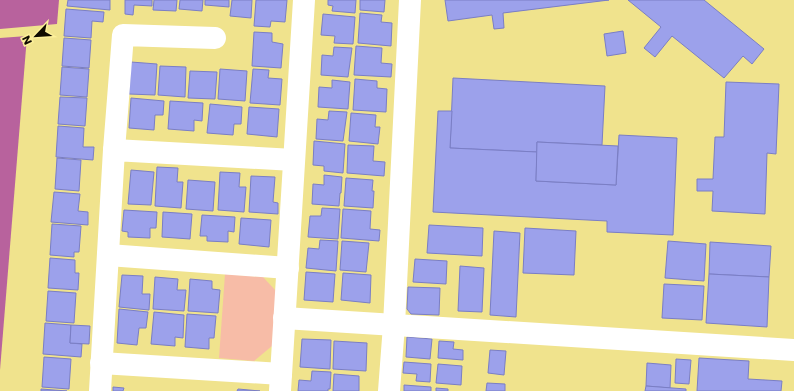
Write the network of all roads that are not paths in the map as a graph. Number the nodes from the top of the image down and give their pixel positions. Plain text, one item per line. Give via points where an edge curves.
1 (304, 0) edge
2 (410, 0) edge
3 (215, 38) dead end
4 (114, 150) junction
5 (294, 160) junction
6 (108, 255) junction
7 (288, 268) junction
8 (284, 318) junction
9 (394, 325) junction
10 (794, 350) edge
11 (102, 363) junction
12 (280, 383) edge
13 (100, 391) edge
14 (389, 391) edge

1 - 5 street
2 - 9 street
3 - 4 street via 124,35
4 - 5 street
4 - 6 street
5 - 7 street
6 - 7 street
6 - 11 street
7 - 8 street
8 - 9 street
8 - 12 street
9 - 10 street
9 - 14 street
11 - 12 street
11 - 13 street

